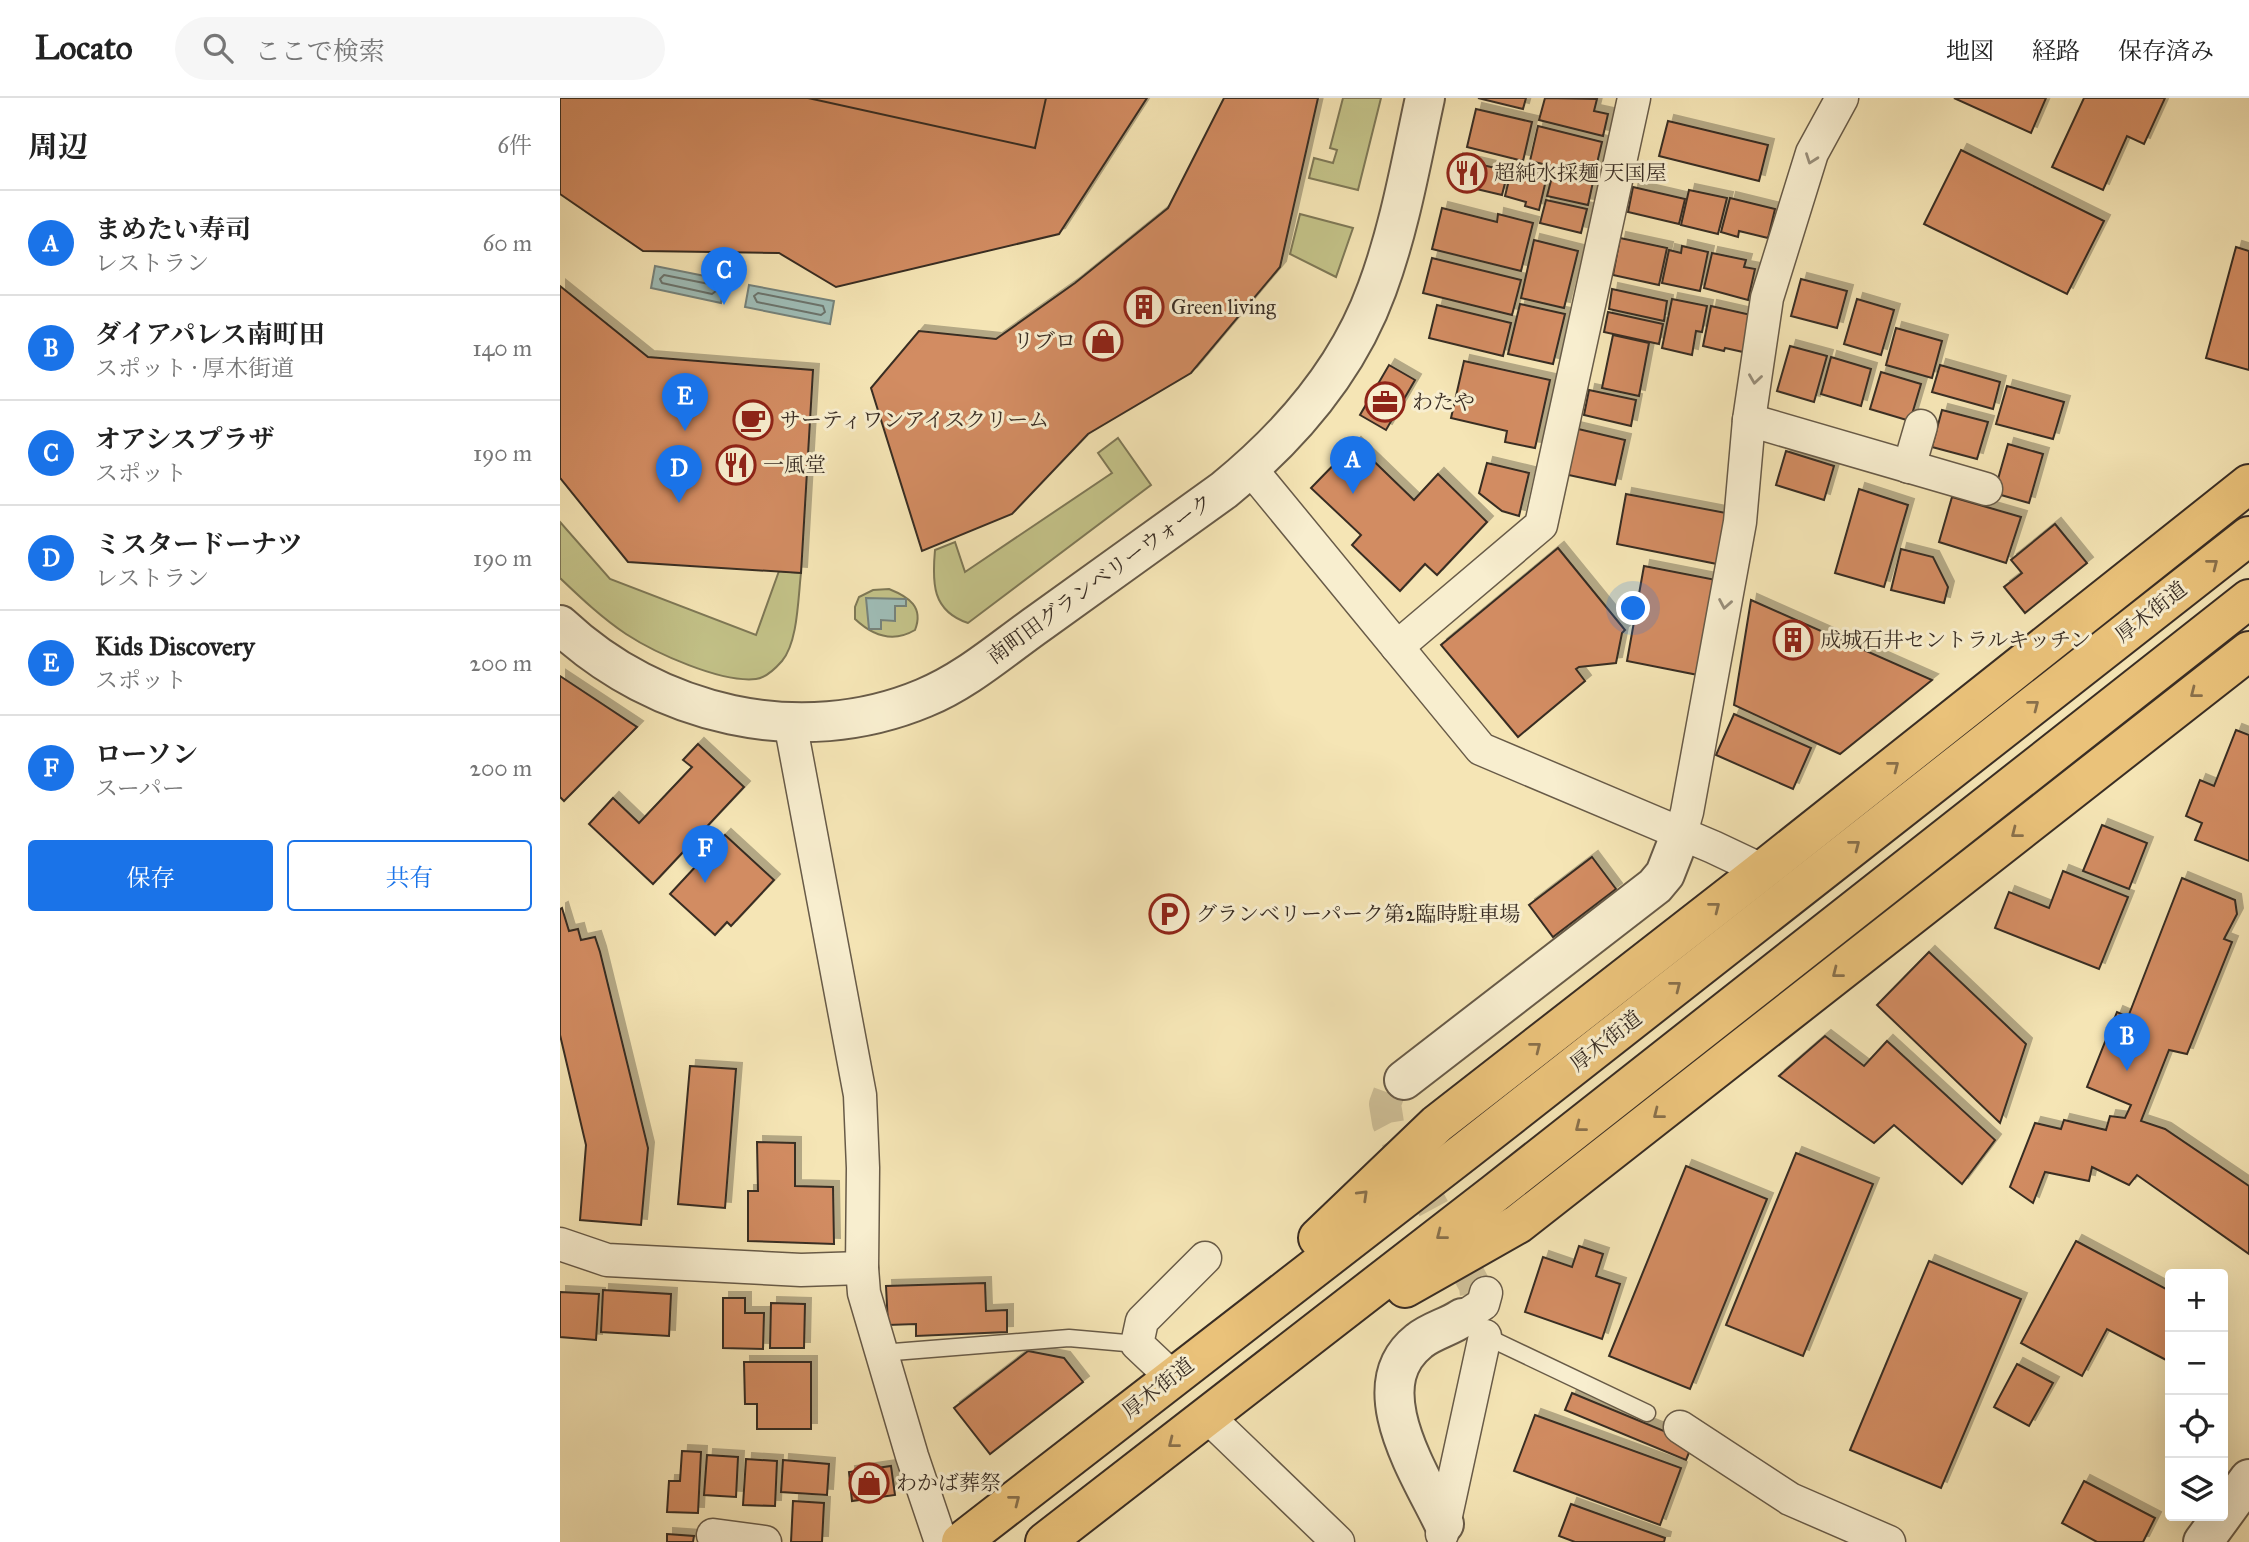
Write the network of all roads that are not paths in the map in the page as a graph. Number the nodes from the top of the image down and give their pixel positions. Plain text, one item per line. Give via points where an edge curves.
1 (1425, 98) edge
2 (1634, 98) edge
3 (1842, 98) edge
4 (1749, 420) junction
5 (1921, 426) dead end
6 (1909, 467) junction
7 (1250, 468) junction
8 (2249, 484) edge
9 (1986, 489) dead end
10 (2249, 536) edge
11 (2249, 599) edge
12 (560, 625) edge
13 (1397, 647) junction
14 (2249, 650) edge
15 (790, 722) junction
16 (1681, 834) junction
17 (1759, 873) junction
18 (1396, 1090) dead end
19 (560, 1244) edge
20 (1205, 1258) dead end
21 (862, 1268) junction
22 (1477, 1311) junction
23 (1137, 1344) junction
24 (881, 1353) junction
25 (1284, 1356) junction
26 (1172, 1377) junction
27 (1647, 1413) dead end
28 (1207, 1416) junction
29 (1680, 1427) dead end
30 (2249, 1479) edge
31 (1442, 1533) edge
32 (713, 1535) dead end
33 (765, 1542) edge
34 (942, 1542) edge
35 (961, 1542) edge
36 (1045, 1542) edge
37 (1338, 1542) edge
38 (1889, 1542) edge
39 (2203, 1542) edge

1 - 7 street, 南町田グランベリーウォーク via 1394,237 1366,317 1296,422
2 - 13 street via 1541,525
3 -> 4 street via 1812,153 1767,298
4 - 6 street
4 -> 16 street via 1740,522
5 - 6 street
6 - 9 street
7 - 13 street
7 - 15 street, 南町田グランベリーウォーク via 940,691 867,715
17 -> 8 highway
26 -> 10 highway, 厚木街道
11 -> 25 highway
12 - 15 street, 南町田グランベリーウォーク via 609,665 683,703 736,717
13 - 16 street via 1481,749
14 -> 25 highway via 1518,1224
15 - 21 street via 860,1095
16 - 17 street via 1749,864
16 - 18 street via 1656,886
26 -> 17 highway via 1437,1124
19 - 21 street via 607,1260 801,1270
20 - 23 street via 1142,1321
21 - 24 street via 864,1293
22 - 27 lane
22 - 31 street
22 - 31 street via 1419,1341 1401,1363 1394,1392 1397,1424
23 - 24 lane via 1069,1338
23 - 26 street
24 - 34 street
25 - 28 highway
35 -> 26 highway, 厚木街道
28 -> 36 highway
28 - 37 street
29 - 38 street via 1790,1499
30 - 39 street
32 - 33 street

